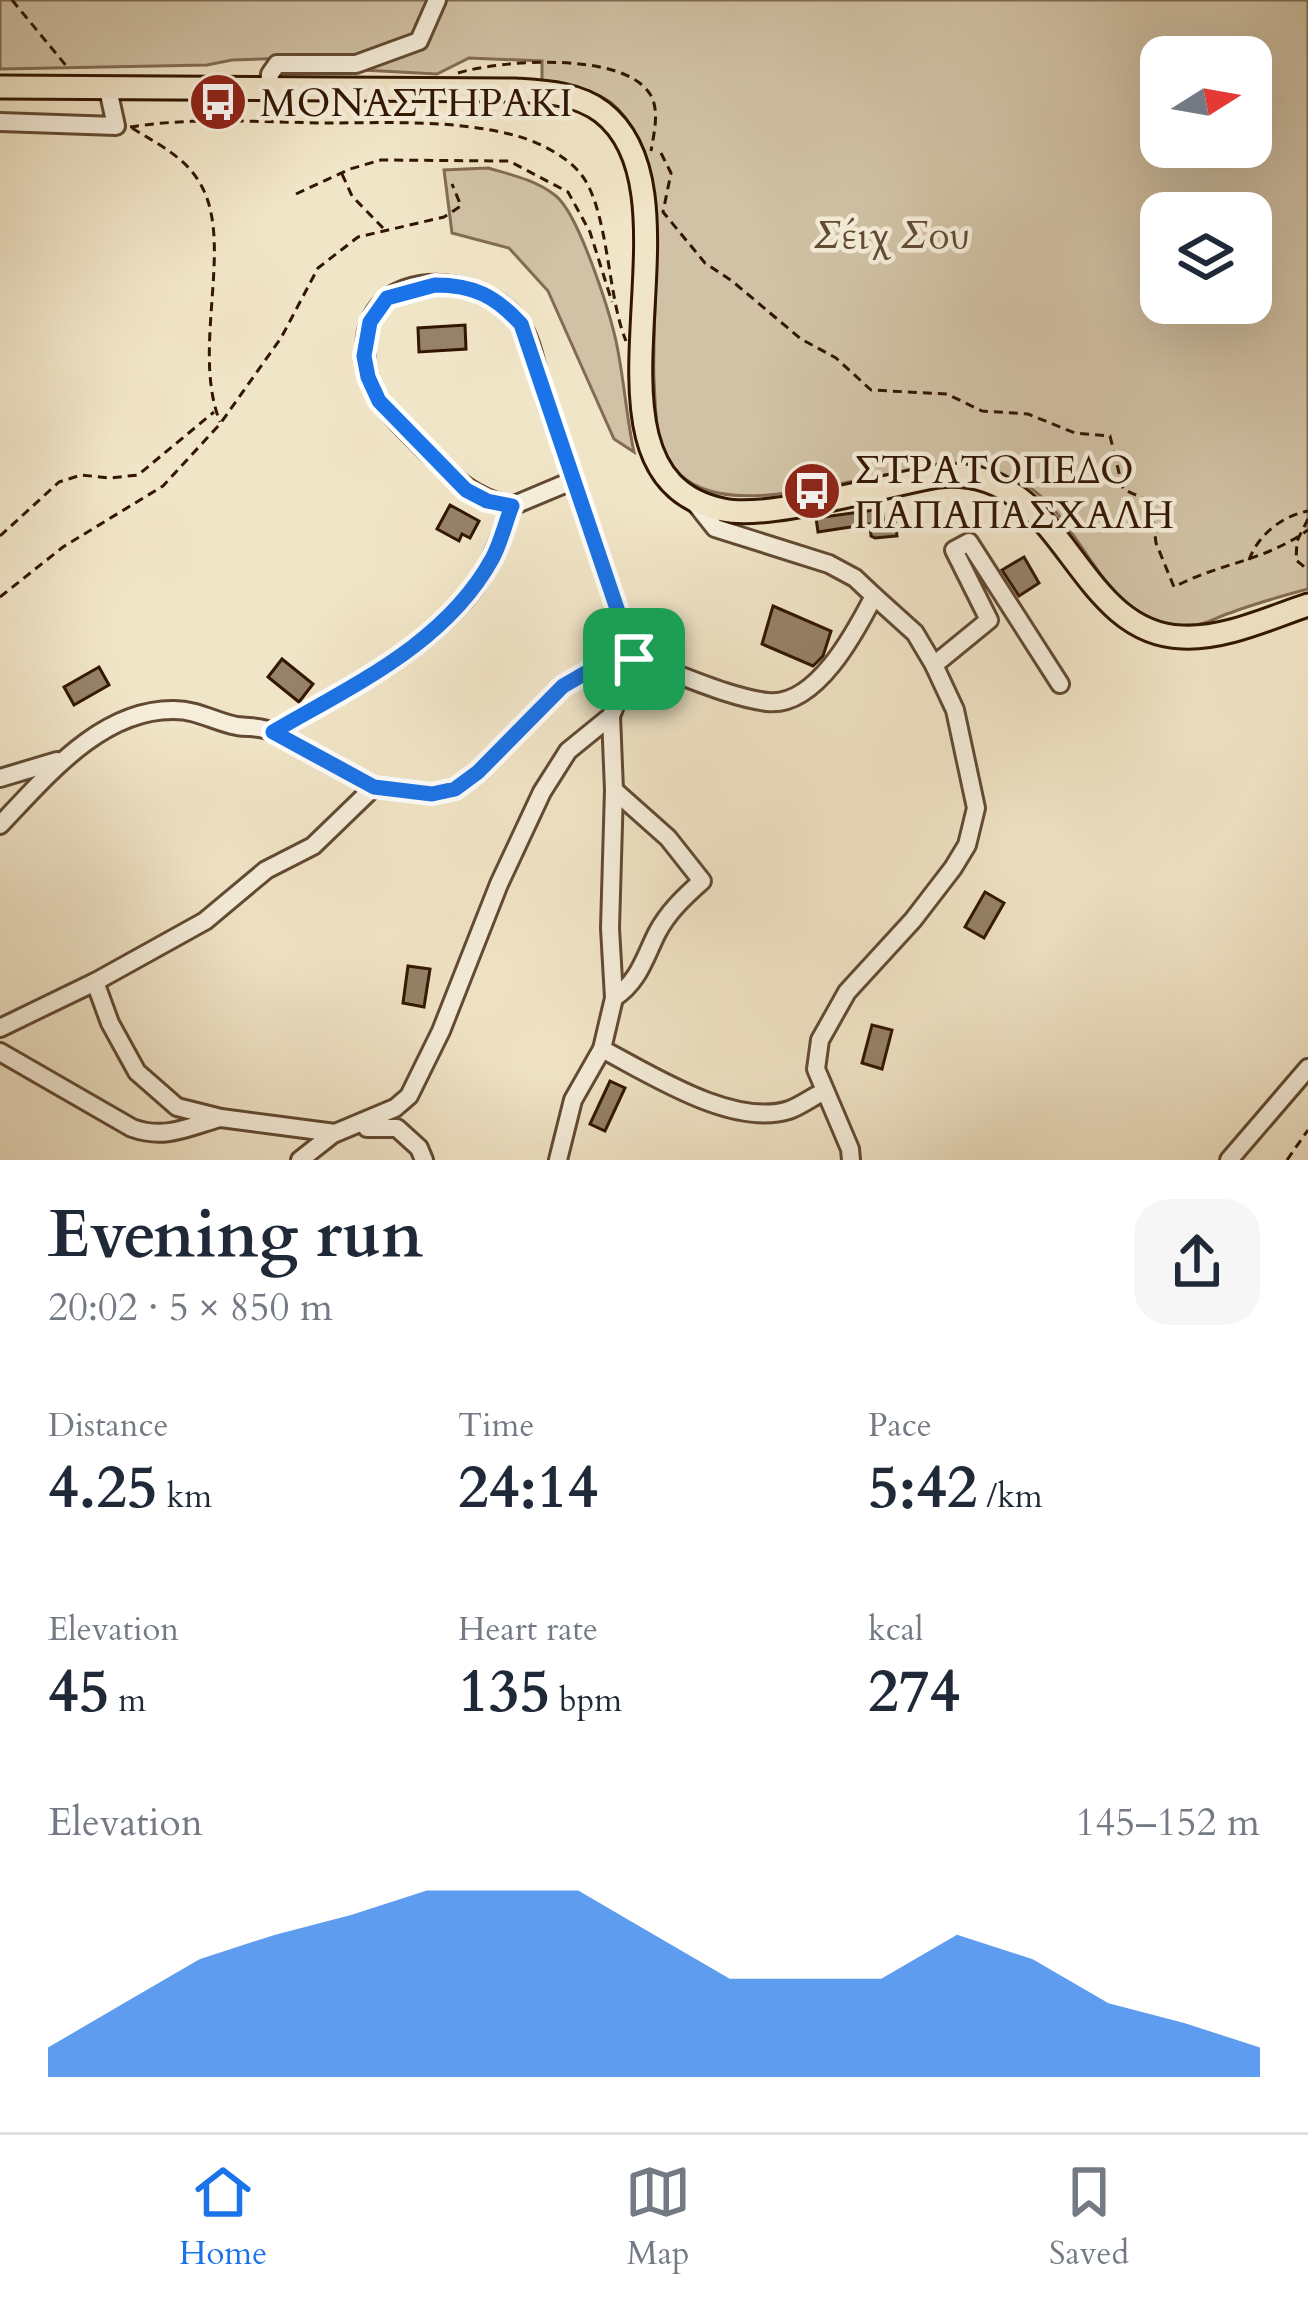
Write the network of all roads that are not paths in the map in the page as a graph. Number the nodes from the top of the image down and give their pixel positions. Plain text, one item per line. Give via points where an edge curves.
1 (437, 0) edge
2 (0, 87) edge
3 (269, 87) junction
4 (109, 89) junction
5 (0, 122) edge
6 (574, 480) junction
7 (692, 499) junction
8 (512, 506) junction
9 (874, 596) junction
10 (1308, 605) edge
11 (634, 659) junction
12 (934, 665) junction
13 (1060, 684) dead end
14 (611, 716) junction
15 (273, 732) junction
16 (65, 759) junction
17 (0, 778) edge
18 (374, 787) junction
19 (614, 790) junction
20 (0, 825) edge
21 (95, 982) junction
22 (614, 998) junction
23 (0, 1028) edge
24 (602, 1049) junction
25 (0, 1052) edge
26 (1308, 1068) edge
27 (823, 1092) junction
28 (410, 1096) junction
29 (787, 1111) junction
30 (831, 1111) junction
31 (221, 1118) junction
32 (333, 1134) junction
33 (422, 1154) edge
34 (300, 1160) edge
35 (558, 1160) edge
36 (850, 1160) edge
37 (1229, 1160) edge

1 - 3 street via 419,41 356,64 277,64
2 - 4 main road
3 - 4 main road
3 - 7 main road via 538,92 603,113 625,138 641,185 647,440 668,478
4 - 5 street via 123,127
6 - 8 street
6 - 8 street via 533,353 504,306 460,285 387,298 370,322 364,356 379,401 466,490
6 - 11 street
7 - 9 street via 715,528 829,563
7 - 10 main road via 750,511 964,476 1027,504 1108,602 1145,629 1205,636
8 - 15 street via 494,556 448,616 405,655
9 - 11 street via 831,666 785,699 737,694
9 - 12 street via 915,633
11 - 14 street
11 - 18 street via 596,667 563,686 455,789
12 - 13 street via 988,620 953,550 969,542
12 - 27 street via 967,753 972,828 953,868 831,1018 816,1069
14 - 19 street
14 - 28 street via 568,751 542,792
15 - 16 street via 170,710 106,731
15 - 18 street
16 - 17 street
16 - 20 street
18 - 21 street via 314,846 266,870 205,921
19 - 22 street
19 - 22 street via 702,881 674,907 639,975
21 - 23 street
21 - 31 street via 137,1072 178,1107
22 - 24 street
24 - 29 street via 714,1104
24 - 35 street via 573,1100
25 - 31 street via 149,1134
26 - 37 street
27 - 29 street
27 - 30 street
28 - 32 street
28 - 33 street
29 - 30 street
30 - 36 street
31 - 32 street
32 - 33 street via 389,1126
32 - 34 street

